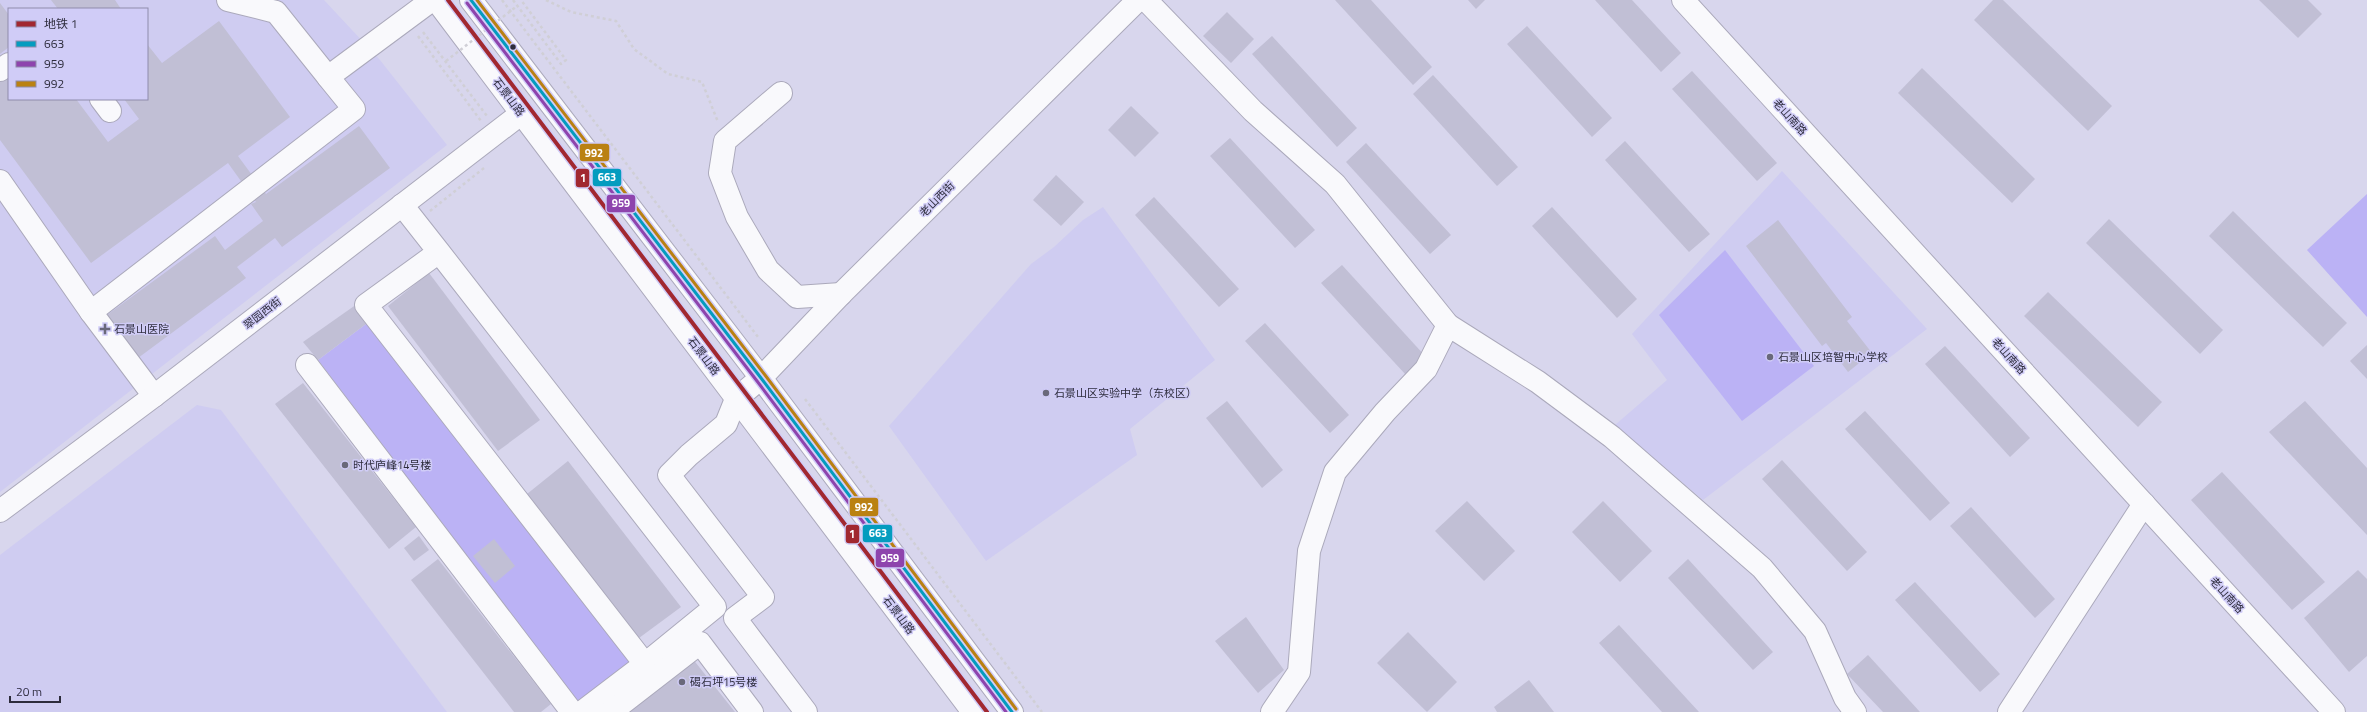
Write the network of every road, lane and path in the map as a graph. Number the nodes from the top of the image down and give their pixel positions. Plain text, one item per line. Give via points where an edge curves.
1 (228, 0) edge
2 (432, 0) edge
3 (436, 0) edge
4 (471, 0) edge
5 (502, 0) edge
6 (512, 0) edge
7 (520, 0) edge
8 (546, 0) edge
9 (1138, 0) edge
10 (1146, 0) edge
11 (1684, 0) edge
12 (517, 6) junction
13 (424, 32) dead end
14 (417, 36) dead end
15 (446, 61) junction
16 (328, 76) junction
17 (781, 93) dead end
18 (522, 113) junction
19 (725, 141) junction
20 (486, 168) dead end
21 (0, 181) edge
22 (402, 205) junction
23 (425, 215) dead end
24 (440, 252) junction
25 (841, 294) junction
26 (91, 312) junction
27 (1448, 325) junction
28 (758, 337) dead end
29 (307, 366) dead end
30 (761, 378) junction
31 (154, 396) junction
32 (736, 398) junction
33 (805, 399) dead end
34 (2144, 504) junction
35 (0, 511) edge
36 (645, 664) junction
37 (572, 712) edge
38 (582, 712) edge
39 (611, 712) edge
40 (752, 712) edge
41 (806, 712) edge
42 (973, 712) edge
43 (1012, 712) edge
44 (1042, 712) edge
45 (1272, 712) edge
46 (1855, 712) edge
47 (2009, 712) edge
48 (2334, 712) edge

1 - 16 main road via 276,12
2 - 16 main road
3 - 18 main road, 石景山路
4 - 30 main road
5 - 28 path
6 - 12 path
7 - 12 path via 566,60 561,64
8 - 19 path via 571,12 616,21 634,50 668,74 702,82
9 - 25 main road, 老山西街
10 - 27 main road via 1253,111 1335,184
11 - 34 main road, 老山南路
12 - 15 path, bridge
13 - 15 path
14 - 15 path via 481,121 487,116
16 - 26 main road via 354,109
17 - 19 main road
18 - 22 main road, 翠园西街
18 - 32 main road, 石景山路
19 - 25 main road via 720,173 737,217 768,270 797,297
20 - 23 path
21 - 26 main road
22 - 24 main road
22 - 31 main road, 翠园西街
24 - 36 main road via 715,607
24 - 36 main road via 366,305
25 - 30 main road, 老山西街
26 - 31 main road
27 - 45 main road via 1426,369 1385,412 1335,472 1309,551 1299,672
27 - 46 main road via 1538,382 1612,438 1762,568 1815,631
29 - 37 main road
30 - 32 main road, 老山西街
30 - 43 main road
31 - 35 main road, 翠园西街
32 - 41 main road via 726,424 669,475 762,597 736,618
32 - 42 main road, 石景山路
33 - 44 path
34 - 47 main road
34 - 48 main road, 老山南路
36 - 38 main road
39 - 40 main road via 700,643

